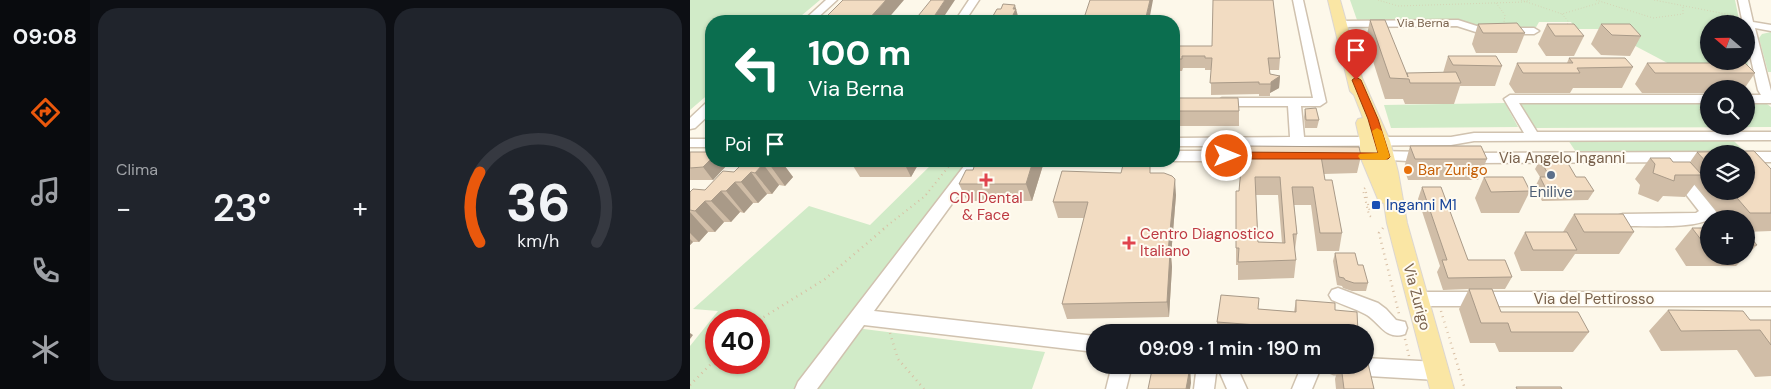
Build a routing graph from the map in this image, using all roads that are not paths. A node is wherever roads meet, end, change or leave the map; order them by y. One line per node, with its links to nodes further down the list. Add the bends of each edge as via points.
1 (832, 0): 6 (street)
2 (974, 0): 7 (street)
3 (1298, 0): 19 (street, via 1320,102)
4 (1334, 0): 9 (main road)
5 (1742, 0): 8 (street)
6 (815, 15)
7 (964, 15)
8 (1743, 15)
9 (1340, 24): 12 (street, Via Berna, via 1458,23 1482,31); 30 (main road)
10 (1755, 24): 11 (street)
11 (1771, 28)
12 (1534, 31)
13 (1755, 48): 14 (street)
14 (1765, 73): 17 (street, via 1764,90)
15 (1700, 99): 23 (street, Via Angelo Inganni, via 1510,99)
16 (1755, 99): 17 (street)
17 (1770, 99)
18 (1222, 102): 19 (street)
19 (1294, 102): 31 (street)
20 (705, 111): 21 (street)
21 (690, 125)
22 (1764, 136): 24 (street, Via Angelo Inganni); 29 (street, Via Angelo Inganni)
23 (1533, 137): 24 (street, Via Angelo Inganni); 25 (street, Via Angelo Inganni, via 1474,137); 38 (street, via 1553,148 1554,153)
24 (1565, 137): 40 (street, via 1559,142 1559,148)
25 (1451, 141): 30 (street, Via Angelo Inganni); 38 (street, Via Angelo Inganni, via 1458,158)
26 (690, 143): 27 (street)
27 (705, 143)
28 (1180, 143): 31 (street)
29 (1771, 149)
30 (1372, 150): 31 (street); 34 (street); 45 (main road, Via Zurigo, via 1389,172 1395,218)
31 (1291, 152): 32 (street); 33 (street)
32 (1180, 156)
33 (1315, 156)
34 (1440, 157)
35 (1700, 157): 39 (street, Via Angelo Inganni)
36 (1755, 157): 37 (street)
37 (1771, 157)
38 (1549, 158): 40 (street, Via Angelo Inganni)
39 (1664, 158): 40 (street, Via Angelo Inganni); 42 (street, via 1709,213 1698,219)
40 (1577, 159)
41 (972, 167): 46 (street)
42 (1623, 220)
43 (1338, 295): 47 (street, via 1379,313 1393,328)
44 (1771, 299): 45 (street, Via del Pettirosso)
45 (1428, 302): 54 (main road, Via Zurigo)
46 (860, 317): 48 (street); 55 (street)
47 (1400, 325)
48 (1086, 343)
49 (1374, 370): 54 (street)
50 (1120, 374): 56 (street)
51 (1206, 374): 57 (street)
52 (1230, 374): 58 (street)
53 (1308, 374): 59 (street)
54 (1430, 376)
55 (805, 389)
56 (1116, 389)
57 (1204, 389)
58 (1237, 389)
59 (1302, 389)

